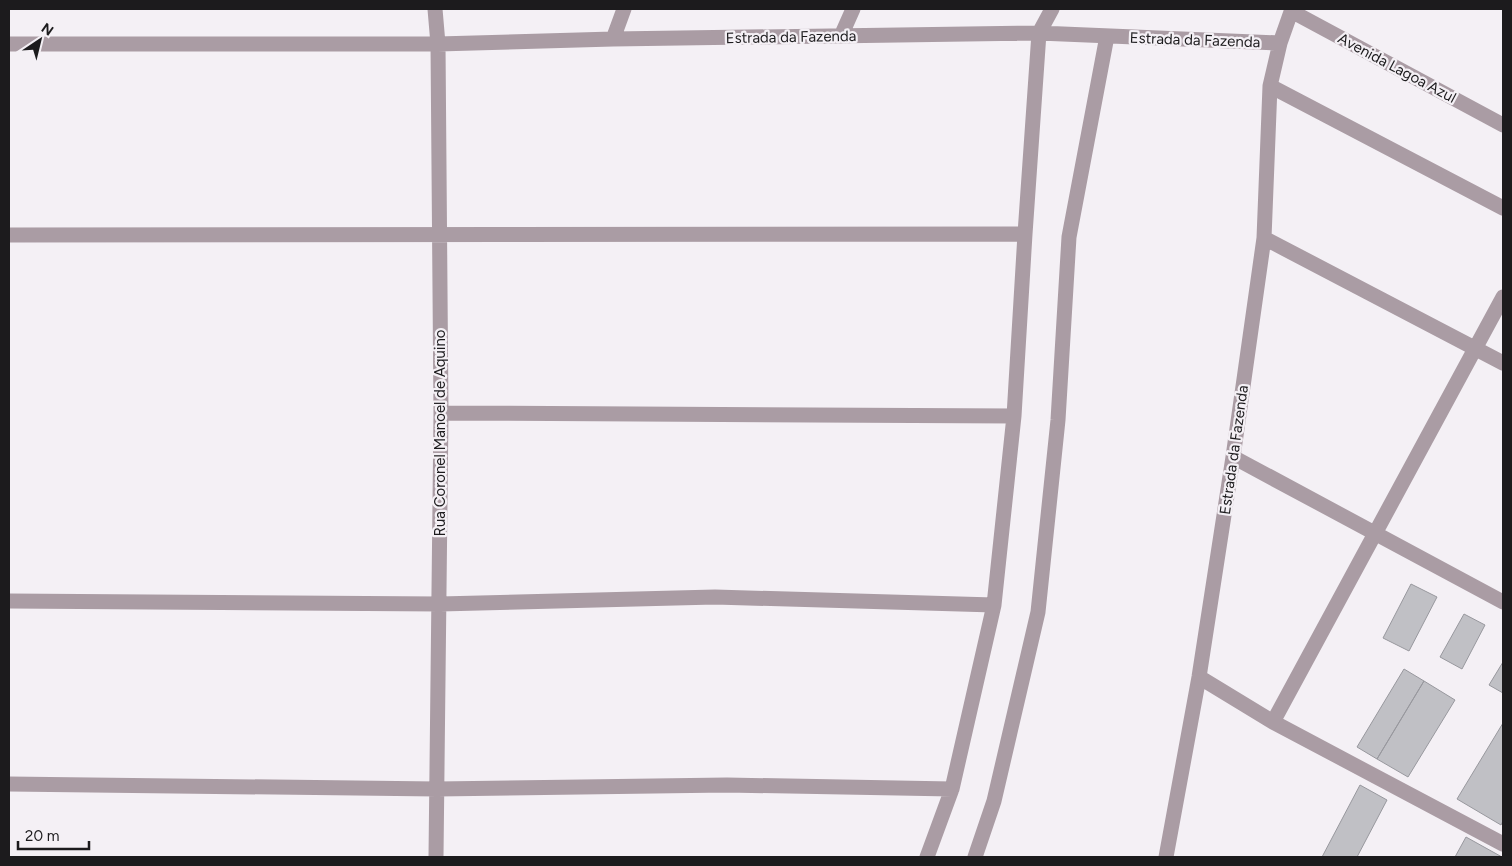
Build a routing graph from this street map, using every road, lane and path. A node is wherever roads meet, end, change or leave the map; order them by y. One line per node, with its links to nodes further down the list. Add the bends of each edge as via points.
1 (436, 9): 12 (street, Rua Coronel Manoel de Aquino)
2 (624, 9): 9 (street)
3 (853, 9): 7 (street)
4 (1052, 9): 6 (street)
5 (1291, 10): 10 (street); 14 (street, Avenida Lagoa Azul)
6 (1039, 33): 7 (street, Estrada da Fazenda); 8 (street, Estrada da Fazenda); 16 (street)
7 (841, 36): 9 (street, Estrada da Fazenda)
8 (1107, 36): 10 (street, Estrada da Fazenda); 39 (street, via 1069,237 1058,420 1038,612 994,801)
9 (613, 39): 12 (street, Estrada da Fazenda)
10 (1280, 43): 13 (street, Estrada da Fazenda)
11 (9, 44): 12 (street, Estrada da Fazenda)
12 (438, 44): 18 (street, Rua Coronel Manoel de Aquino)
13 (1270, 86): 15 (street); 19 (street, Estrada da Fazenda)
14 (1503, 125)
15 (1503, 208)
16 (1025, 234): 18 (street); 24 (street)
17 (9, 235): 18 (street)
18 (439, 235): 23 (street, Rua Coronel Manoel de Aquino)
19 (1264, 238): 21 (street); 25 (street, Estrada da Fazenda)
20 (1503, 297): 21 (street)
21 (1477, 349): 22 (street); 26 (street)
22 (1503, 363)
23 (441, 414): 24 (street); 29 (street, Rua Coronel Manoel de Aquino)
24 (1014, 416): 30 (street)
25 (1233, 457): 26 (street); 31 (street, Estrada da Fazenda)
26 (1374, 534): 28 (street); 32 (street)
27 (9, 601): 29 (street)
28 (1503, 602)
29 (440, 604): 30 (street, via 715,597); 34 (street, Rua Coronel Manoel de Aquino)
30 (994, 604): 35 (street)
31 (1199, 677): 32 (street); 40 (street, Estrada da Fazenda)
32 (1273, 722): 36 (street)
33 (9, 784): 34 (street)
34 (437, 789): 35 (street, via 727,785); 37 (street, Rua Coronel Manoel de Aquino)
35 (952, 789): 38 (street)
36 (1503, 844)
37 (436, 857)
38 (927, 857)
39 (975, 857)
40 (1166, 857)

